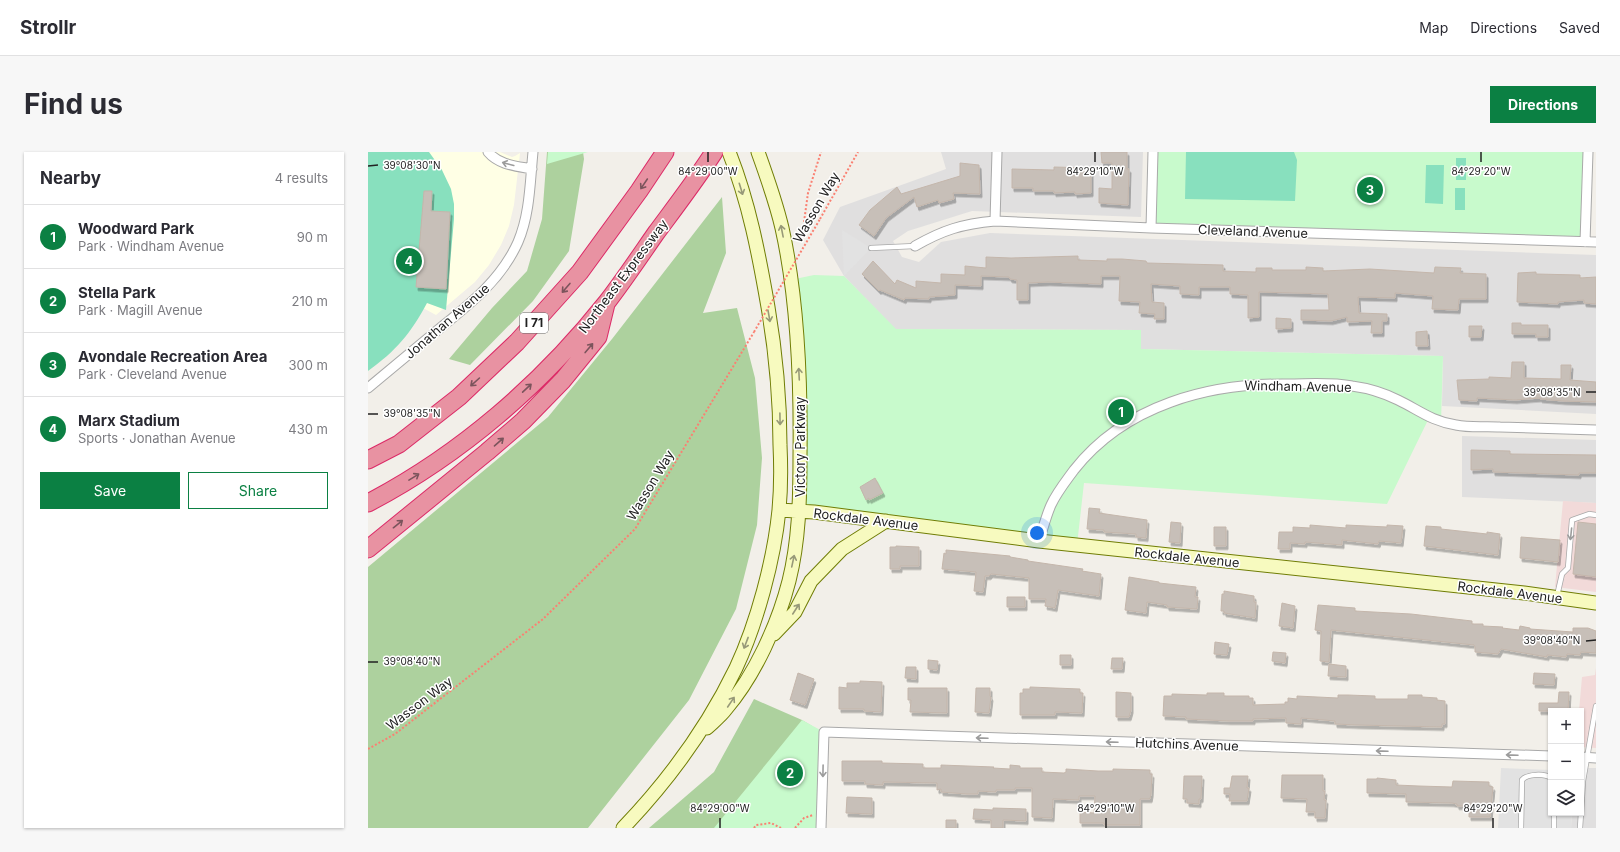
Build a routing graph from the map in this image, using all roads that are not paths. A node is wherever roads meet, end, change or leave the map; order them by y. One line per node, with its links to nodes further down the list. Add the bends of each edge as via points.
1 (488, 152): 10 (street, one-way to 1, via 507,164)
2 (533, 152): 10 (street, Jonathan Avenue)
3 (666, 152): 20 (highway, I 71, one-way to 20, via 580,272 517,342 453,401 399,444)
4 (714, 152): 17 (highway, Northeast Expressway)
5 (729, 152): 22 (street, Victory Parkway, one-way to 22, via 749,214 776,352 780,410)
6 (758, 152): 23 (street, Victory Parkway, one-way to 6, via 800,393 790,280 782,228)
7 (997, 152): 11 (street)
8 (1153, 152): 12 (street)
9 (1588, 152): 13 (street)
10 (532, 169): 18 (street, Jonathan Avenue, via 525,223 510,259 478,297)
11 (995, 221): 12 (street, Cleveland Avenue); 15 (street, Cleveland Avenue, via 955,227)
12 (1152, 228): 13 (street, Cleveland Avenue)
13 (1585, 242): 14 (street, Cleveland Avenue)
14 (1596, 242)
15 (915, 246): 16 (lane)
16 (871, 248)
17 (607, 302): 21 (highway, Northeast Expressway, one-way to 17, via 417,475 482,428 544,372); 27 (highway, one-way to 17, via 523,421 563,380 598,337)
18 (368, 388)
19 (1596, 430): 26 (street, Windham Avenue, via 1457,426 1429,418 1416,409 1372,390 1344,385 1233,386 1175,400 1152,409 1094,448 1061,488 1051,505)
20 (368, 460)
21 (368, 504)
22 (779, 510): 23 (street, Rockdale Avenue); 32 (street, Victory Parkway, one-way to 32, via 770,560 748,639 732,674)
23 (800, 511): 25 (street, Rockdale Avenue); 30 (street, Victory Parkway, one-way to 23, via 789,582)
24 (1596, 515): 28 (lane, one-way to 28, via 1589,514 1572,520 1568,568 1562,574)
25 (886, 521): 26 (street, Rockdale Avenue); 30 (street, one-way to 25, via 795,612 811,581 842,549)
26 (1039, 541): 28 (street, Rockdale Avenue)
27 (368, 549)
28 (1557, 597): 29 (street, Rockdale Avenue)
29 (1596, 602)
30 (770, 638): 32 (street, Victory Parkway, one-way to 30, via 726,709 749,676)
31 (1596, 706): 34 (lane)
32 (694, 740): 39 (street, Victory Parkway)
33 (1548, 756): 40 (street, Hutchins Avenue, one-way to 40, via 824,732)
34 (1588, 758): 36 (lane)
35 (1548, 776): 41 (lane, via 1529,776 1522,780)
36 (1583, 780)
37 (1554, 816): 42 (lane)
38 (1581, 816): 43 (lane)
39 (623, 828)
40 (821, 828)
41 (1521, 828)
42 (1554, 828)
43 (1580, 828)

